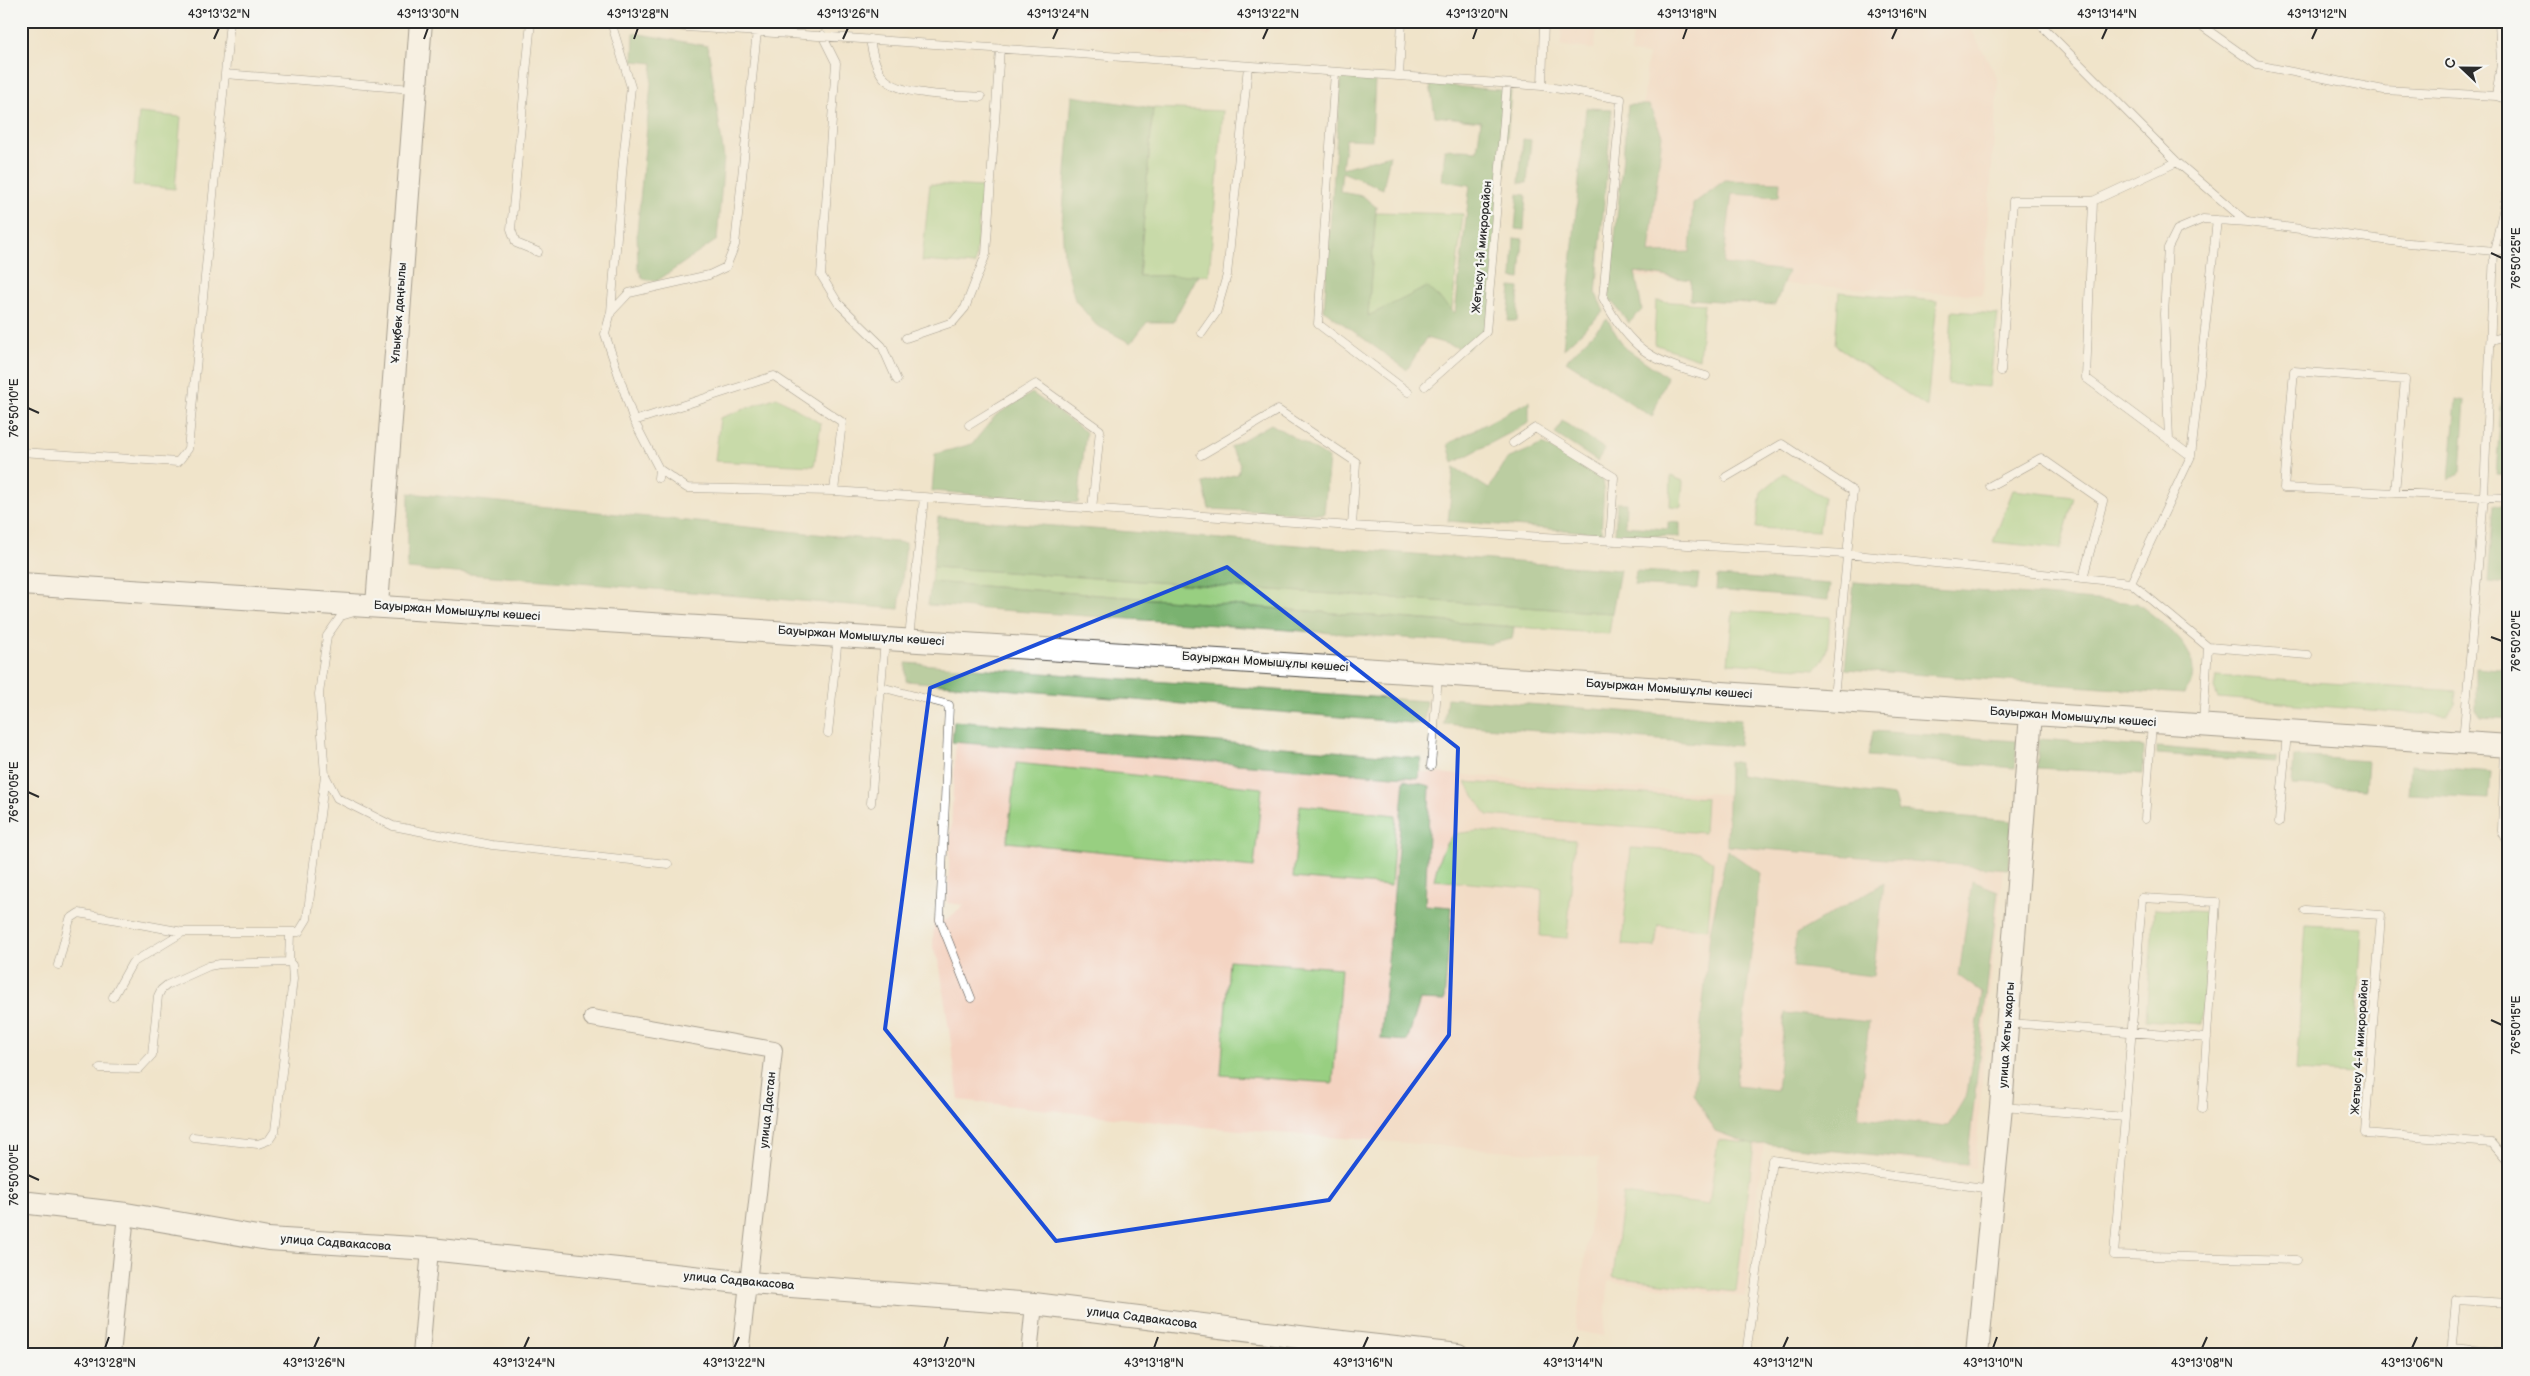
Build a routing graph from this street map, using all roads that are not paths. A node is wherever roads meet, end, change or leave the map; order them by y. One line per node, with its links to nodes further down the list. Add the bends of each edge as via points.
1 (23, 21): 16 (lane)
2 (230, 21): 20 (lane)
3 (421, 21): 24 (street, Ұлықбек даңғылы)
4 (531, 21): 35 (lane, via 511,229 516,243)
5 (599, 21): 12 (lane)
6 (758, 21): 13 (lane)
7 (1402, 21): 21 (lane)
8 (1544, 21): 23 (lane)
9 (2037, 21): 28 (lane)
10 (2194, 21): 25 (lane, via 2257,65 2384,90)
11 (2499, 21): 25 (lane, via 2500,64)
12 (612, 22): 13 (lane); 36 (lane, via 632,87)
13 (758, 31): 14 (lane); 36 (lane, via 735,245 726,267 709,275 629,293)
14 (822, 36): 15 (lane); 43 (lane, via 836,63 821,275 838,303 882,346)
15 (870, 39): 17 (lane); 26 (lane, via 872,55 884,78 903,90)
16 (21, 43)
17 (1000, 48): 18 (lane); 39 (lane, via 986,254 965,308 953,322)
18 (1248, 66): 19 (lane); 37 (lane, via 1227,275 1216,313)
19 (1335, 72): 21 (lane); 45 (lane, via 1318,324)
20 (225, 74): 24 (lane); 50 (lane, via 188,449 178,462)
21 (1399, 76): 22 (lane)
22 (1507, 84): 23 (lane); 44 (lane, Жетысу 1-й микрорайон, via 1486,332)
23 (1542, 86): 42 (lane, via 1622,99 1604,298 1615,320 1635,346 1662,362)
24 (415, 89): 69 (street, Ұлықбек даңғылы)
25 (2496, 96): 27 (lane)
26 (981, 97)
27 (2509, 100)
28 (2177, 162): 30 (lane); 32 (lane)
29 (2509, 185): 34 (lane)
30 (2093, 201): 41 (lane, via 2013,201); 48 (lane, via 2086,378)
31 (2216, 220): 32 (lane); 48 (lane, via 2198,221 2177,230 2168,248 2164,314); 52 (lane)
32 (2247, 222): 34 (lane)
33 (2509, 249): 34 (lane)
34 (2494, 251): 40 (lane)
35 (538, 252)
36 (611, 312): 46 (lane, via 605,334)
37 (1202, 333)
38 (2509, 335): 40 (lane)
39 (906, 338)
40 (2492, 340): 59 (lane)
41 (2001, 371)
42 (1706, 376)
43 (897, 380)
44 (1425, 386)
45 (1408, 392)
46 (634, 421): 53 (lane); 57 (lane, via 774,376 842,422)
47 (969, 425): 62 (lane, via 1036,384 1100,430)
48 (2169, 440): 52 (lane)
49 (1512, 443): 64 (lane, via 1534,428 1614,477)
50 (21, 452)
51 (1201, 455): 63 (lane, via 1278,410 1356,462)
52 (2191, 456): 67 (lane)
53 (659, 469): 55 (lane); 57 (lane, via 686,488)
54 (1726, 477): 65 (lane, via 1782,444 1853,491)
55 (658, 478)
56 (1990, 486): 66 (lane, via 2041,458 2103,501)
57 (834, 491): 60 (lane)
58 (2396, 492): 58 (lane, via 2405,380 2294,371 2284,488); 59 (lane)
59 (2484, 496): 61 (lane); 83 (lane)
60 (924, 498): 62 (lane); 72 (lane)
61 (2509, 498)
62 (1092, 509): 63 (lane)
63 (1352, 526): 64 (lane)
64 (1610, 542): 65 (lane)
65 (1846, 554): 66 (lane); 77 (lane)
66 (2084, 578): 67 (lane)
67 (2131, 583): 73 (lane)
68 (21, 584): 69 (street, Бауыржан Момышұлы көшесі)
69 (377, 605): 70 (street, Бауыржан Момышұлы көшесі); 86 (lane, via 340,616 327,636 319,694)
70 (839, 635): 71 (street, Бауыржан Момышұлы көшесі); 82 (lane)
71 (885, 638): 72 (street, Бауыржан Момышұлы көшесі); 76 (lane)
72 (908, 640): 75 (street, Бауыржан Момышұлы көшесі)
73 (2208, 647): 74 (lane); 80 (lane)
74 (2308, 655)
75 (1438, 674): 77 (street, Бауыржан Момышұлы көшесі); 85 (lane)
76 (881, 687): 87 (lane); 98 (lane, via 949,705 940,920)
77 (1834, 700): 78 (street, Бауыржан Момышұлы көшесі)
78 (2031, 714): 79 (street, Бауыржан Момышұлы көшесі); 100 (street, улица Жеты жаргы)
79 (2152, 723): 80 (street, Бауыржан Момышұлы көшесі); 88 (lane)
80 (2203, 726): 81 (street, Бауыржан Момышұлы көшесі)
81 (2287, 731): 83 (street, Бауыржан Момышұлы көшесі); 89 (lane)
82 (828, 733)
83 (2463, 743): 84 (street, Бауыржан Момышұлы көшесі)
84 (2507, 746): 90 (lane, via 2502,831)
85 (1431, 766)
86 (325, 776): 91 (lane, via 337,798 393,826 492,845); 94 (lane, via 307,919 299,932)
87 (871, 803)
88 (2145, 819)
89 (2279, 822)
90 (2509, 844)
91 (668, 864)
92 (2305, 910): 108 (lane, Жетысу 4-й микрорайон, via 2381,915 2365,1133 2492,1143)
93 (183, 932): 94 (lane); 96 (lane, via 79,913 70,920); 97 (lane, via 132,963)
94 (290, 933): 95 (lane)
95 (289, 962): 103 (lane, via 220,964 167,985 158,996 152,1055 139,1068); 107 (lane, via 293,980 275,1131 269,1140 258,1144)
96 (58, 965)
97 (113, 997)
98 (971, 998)
99 (592, 1018): 114 (street, улица Дастан, via 774,1050)
100 (2008, 1023): 101 (lane); 104 (street, улица Жеты жаргы)
101 (2133, 1032): 102 (lane); 102 (lane, via 2142,898 2216,902); 106 (lane)
102 (2207, 1038): 105 (lane)
103 (100, 1068)
104 (2001, 1107): 106 (lane); 109 (street, улица Жеты жаргы)
105 (2202, 1109)
106 (2125, 1117): 113 (lane, via 2114,1256)
107 (193, 1138)
108 (2509, 1163)
109 (1992, 1189): 125 (lane, via 1772,1160); 126 (street, улица Жеты жаргы)
110 (21, 1202): 111 (street, улица Садвакасова)
111 (126, 1214): 112 (street, улица Садвакасова, via 268,1238); 120 (street)
112 (430, 1249): 114 (street, улица Садвакасова); 121 (street)
113 (2297, 1260)
114 (749, 1282): 116 (street, улица Садвакасова); 122 (street, улица Дастан)
115 (2509, 1303): 118 (lane, via 2456,1300)
116 (1034, 1304): 117 (street, улица Садвакасова); 123 (street)
117 (1323, 1348): 124 (street, улица Садвакасова)
118 (2451, 1352): 119 (lane)
119 (2509, 1352)
120 (112, 1355)
121 (421, 1355)
122 (740, 1355)
123 (1028, 1355)
124 (1458, 1355)
125 (1746, 1355)
126 (1978, 1355)

